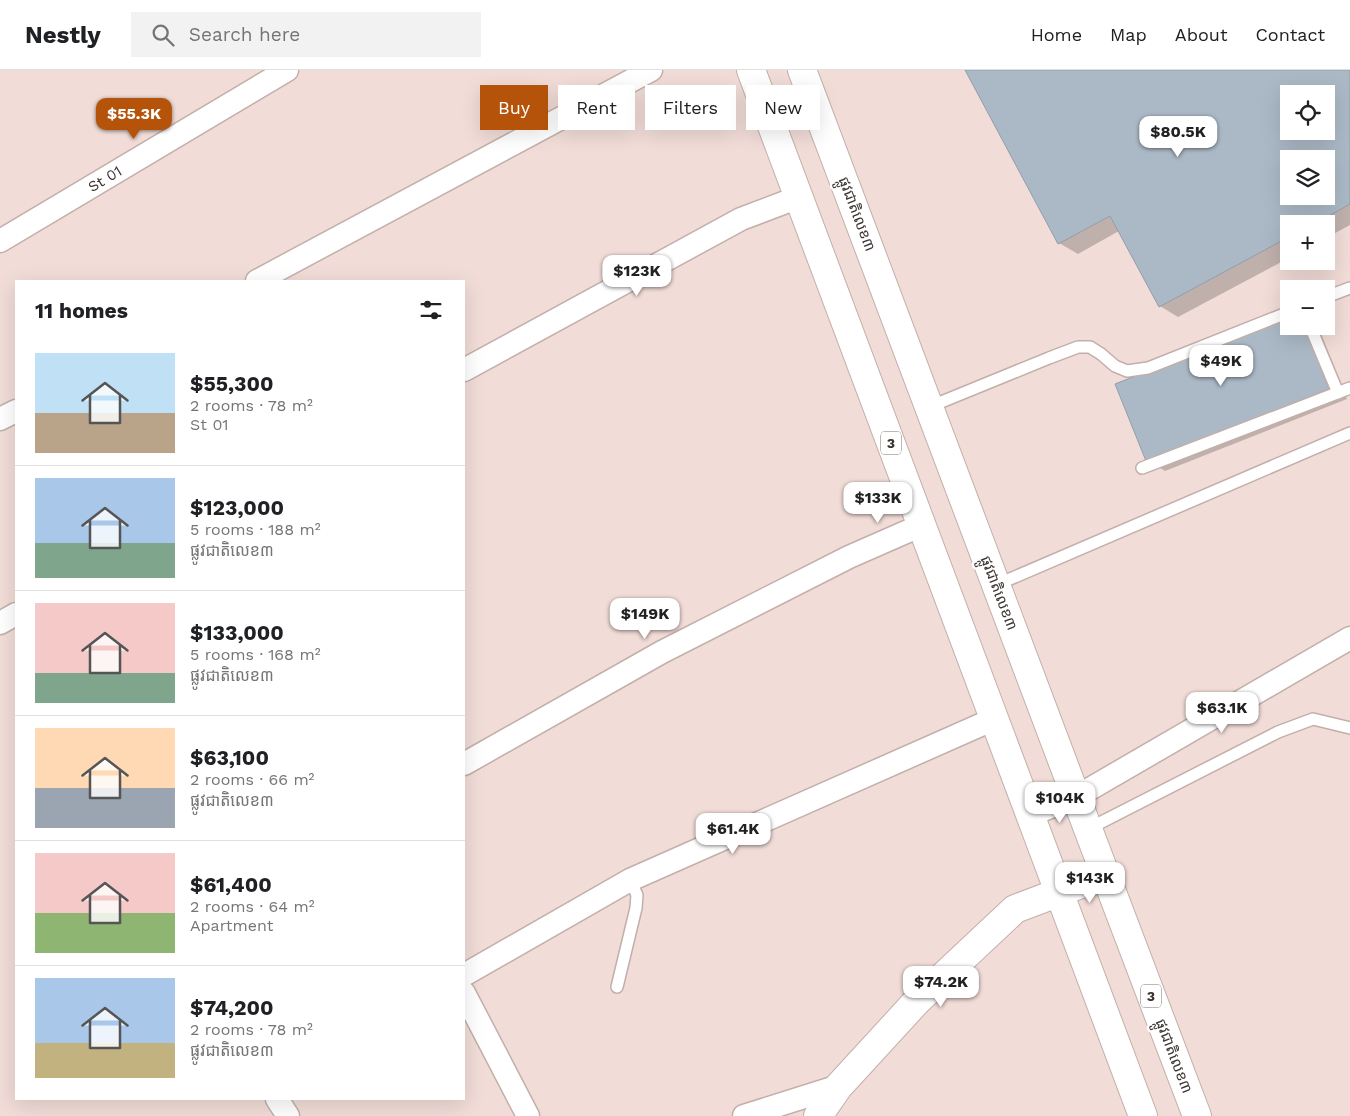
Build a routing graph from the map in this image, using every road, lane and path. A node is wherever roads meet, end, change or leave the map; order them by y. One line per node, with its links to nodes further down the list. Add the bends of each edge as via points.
1 (287, 70): 6 (street, St 01)
2 (651, 70): 7 (street)
3 (751, 70): 5 (main road, 3)
4 (802, 70): 15 (main road, ផ្លូវជាតិលេខ៣ / 3)
5 (799, 197): 12 (street, via 741,219); 20 (main road, 3)
6 (0, 241)
7 (259, 280)
8 (1350, 288): 9 (lane)
9 (1335, 294)
10 (1280, 316): 15 (lane, via 1148,368 1127,371 1090,348 1078,347)
11 (1314, 335): 14 (lane)
12 (465, 369)
13 (1350, 388): 14 (lane)
14 (1338, 393): 19 (lane)
15 (929, 407): 21 (main road, ផ្លូវជាតិលេខ៣ / 3)
16 (15, 412): 17 (street)
17 (0, 419)
18 (1350, 433): 21 (lane)
19 (1142, 468)
20 (922, 525): 25 (main road, 3); 27 (street, via 662,652)
21 (996, 586): 28 (main road, ផ្លូវជាតិលេខ៣ / 3)
22 (15, 615): 23 (street)
23 (0, 623)
24 (1350, 638): 28 (street)
25 (994, 719): 29 (main road, 3); 32 (street)
26 (1350, 728): 30 (lane, via 1313,719 1278,732)
27 (465, 763)
28 (1076, 797): 29 (street); 30 (main road, ផ្លូវជាតិលេខ៣ / 3)
29 (1030, 815): 33 (main road, 3)
30 (1088, 829): 31 (main road, ផ្លូវជាតិលេខ៣ / 3)
31 (1105, 876): 33 (main road); 44 (main road, ផ្លូវជាតិលេខ៣ / 3)
32 (630, 880): 34 (street); 35 (lane, via 637,895 636,908)
33 (1060, 893): 37 (main road, via 1015,909 917,1002); 43 (main road, 3)
34 (465, 974)
35 (616, 987)
36 (465, 995): 40 (street)
37 (839, 1086): 41 (street); 42 (main road)
38 (278, 1100): 39 (street)
39 (288, 1116)
40 (528, 1116)
41 (744, 1116)
42 (818, 1116)
43 (1143, 1116)
44 (1197, 1116)

